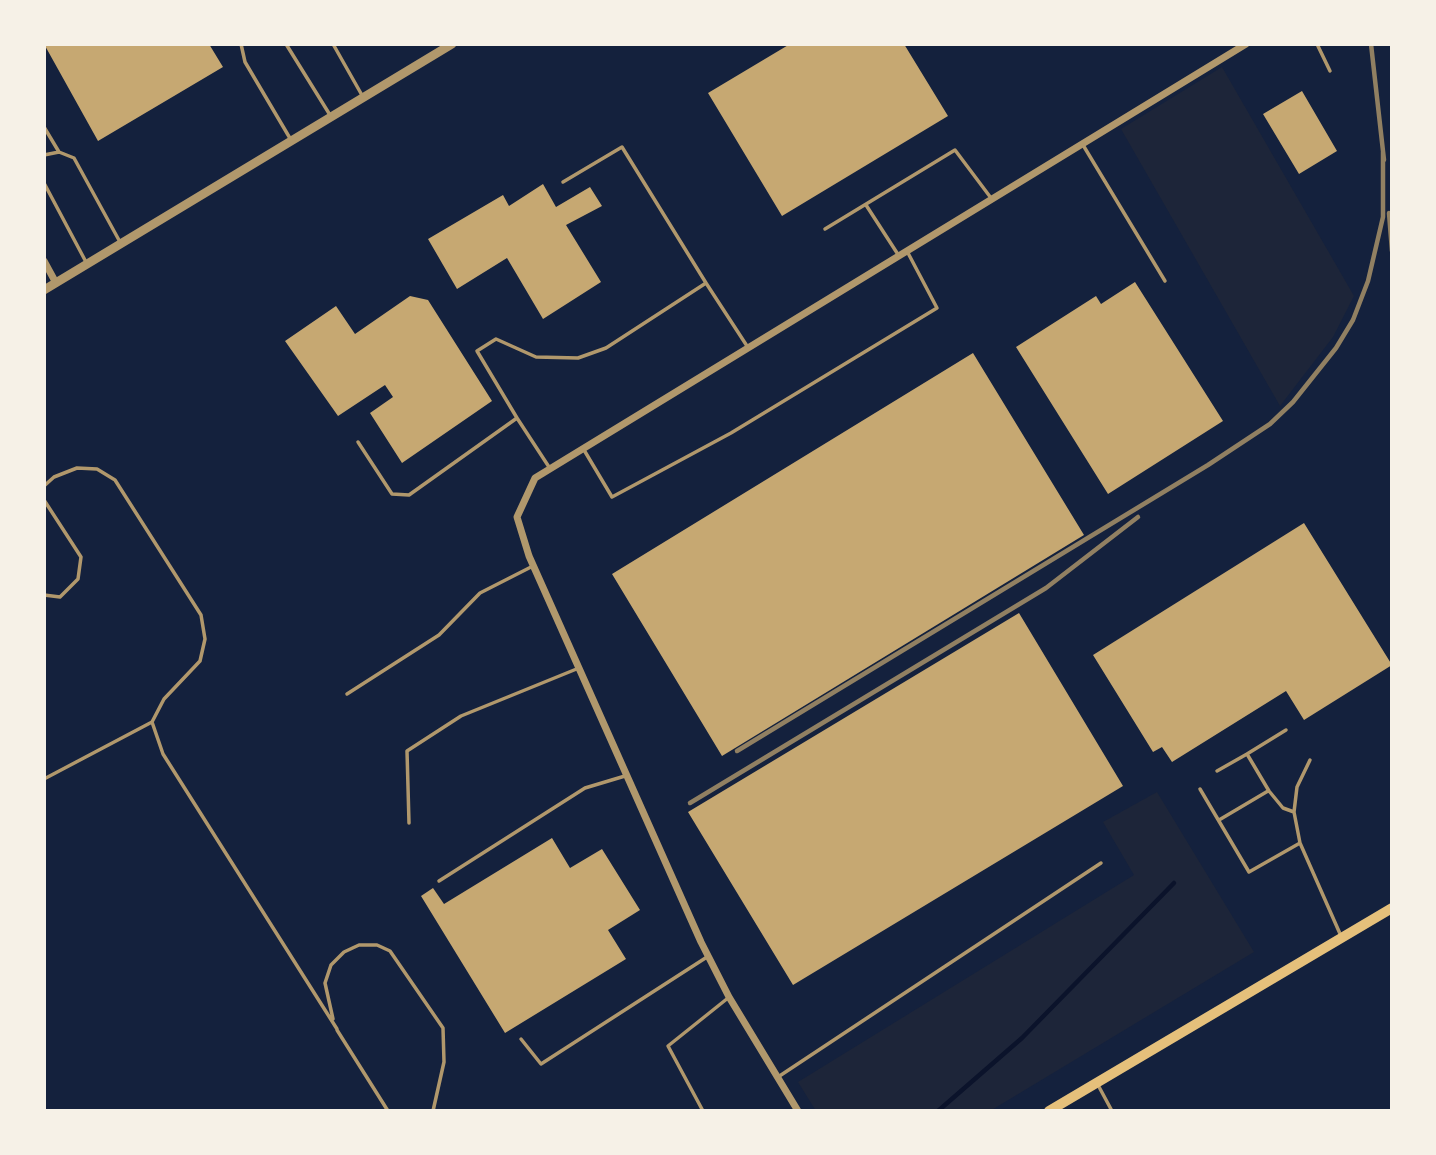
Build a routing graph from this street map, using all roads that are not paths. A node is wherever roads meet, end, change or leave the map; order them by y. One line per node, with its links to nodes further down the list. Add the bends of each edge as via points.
1 (241, 44): 13 (lane, via 245,62)
2 (286, 44): 10 (lane)
3 (332, 44): 8 (lane)
4 (452, 44): 8 (street)
5 (1246, 44): 14 (street)
6 (1317, 44): 7 (lane)
7 (1330, 71)
8 (363, 97): 10 (street)
9 (44, 106): 11 (lane)
10 (331, 117): 13 (street)
11 (44, 121)
12 (44, 127): 15 (lane)
13 (291, 141): 22 (street)
14 (1083, 144): 19 (street); 27 (lane)
15 (59, 152): 16 (lane); 22 (lane, via 74,158)
16 (44, 155)
17 (563, 182): 29 (lane, via 622,147)
18 (44, 183): 26 (lane)
19 (992, 199): 20 (lane, via 955,150); 23 (street)
20 (866, 205): 21 (lane); 24 (lane)
21 (825, 229)
22 (121, 243): 26 (street)
23 (907, 251): 24 (street); 34 (lane, via 937,308 731,433 612,497)
24 (899, 256): 31 (street)
25 (44, 261): 28 (street)
26 (87, 264): 28 (street)
27 (1165, 281)
28 (56, 283): 30 (street)
29 (706, 283): 31 (lane); 32 (lane, via 606,348 578,358 537,357 496,339 477,351)
30 (44, 290)
31 (748, 348): 34 (street)
32 (517, 418): 33 (lane, via 409,495 392,494); 35 (lane)
33 (358, 442)
34 (583, 449): 35 (street)
35 (551, 469): 38 (street, via 535,478 517,517)
36 (44, 486): 42 (lane, via 77,468 97,469 115,480 201,615 205,639 200,661 164,699)
37 (44, 500): 39 (lane, via 81,557 78,579 60,597)
38 (533, 566): 40 (street); 41 (lane, via 480,593 439,635)
39 (44, 596)
40 (579, 668): 47 (street); 53 (lane, via 461,716 407,751)
41 (347, 694)
42 (152, 722): 48 (lane); 61 (lane, via 163,754)
43 (1286, 730): 44 (lane)
44 (1247, 754): 46 (lane); 50 (lane)
45 (1310, 760): 51 (lane, via 1297,788)
46 (1217, 771)
47 (627, 775): 56 (lane, via 585,788); 59 (street)
48 (44, 779)
49 (1200, 789): 52 (lane)
50 (1269, 791): 51 (lane, via 1283,808); 52 (lane)
51 (1294, 812): 54 (lane)
52 (1219, 820): 54 (lane, via 1249,872)
53 (409, 823)
54 (1300, 843): 58 (lane)
55 (1101, 863): 63 (lane)
56 (439, 881)
57 (1392, 908): 58 (main road)
58 (1342, 937): 64 (main road)
59 (709, 956): 60 (street); 62 (lane, via 541,1064)
60 (729, 997): 63 (street); 67 (lane, via 667,1046)
61 (337, 1029): 65 (lane); 66 (lane, via 325,983 331,965 359,944 390,951 443,1028 444,1062)
62 (521, 1039)
63 (778, 1077): 68 (street)
64 (1097, 1083): 69 (main road); 70 (lane)
65 (387, 1111)
66 (433, 1111)
67 (703, 1111)
68 (798, 1111)
69 (1049, 1111)
70 (1112, 1111)

